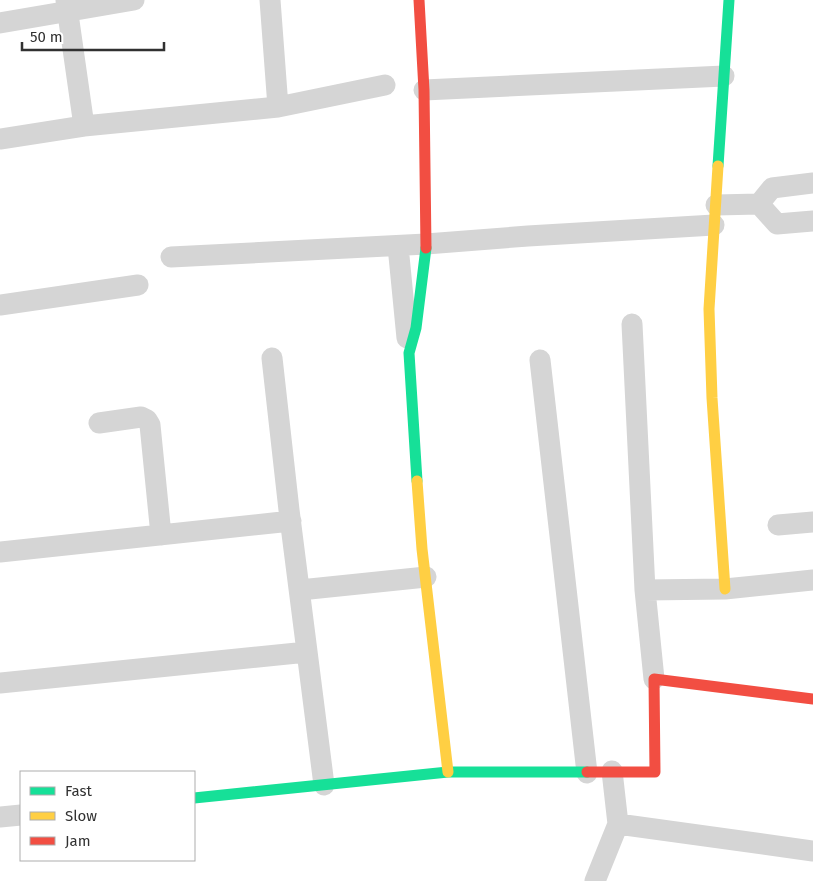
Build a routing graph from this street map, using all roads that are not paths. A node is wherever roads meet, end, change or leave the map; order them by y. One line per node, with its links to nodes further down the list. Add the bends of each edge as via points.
1 (134, 0): 5 (street)
2 (270, 0): 10 (street)
3 (419, 0): 9 (street)
4 (728, 0): 7 (street)
5 (67, 6): 6 (street); 11 (street)
6 (0, 23)
7 (724, 76): 9 (street); 15 (street)
8 (385, 85): 10 (street)
9 (424, 90): 17 (street)
10 (278, 108): 11 (street)
11 (84, 126): 12 (street)
12 (0, 139)
13 (813, 183): 14 (street, via 772,188)
14 (759, 204): 15 (street); 16 (street, via 777,224)
15 (715, 215): 17 (street, via 537,236); 34 (street, via 709,309)
16 (813, 221)
17 (426, 244): 18 (street); 23 (street, via 416,328)
18 (398, 246): 19 (street); 23 (street)
19 (171, 256)
20 (138, 286): 21 (street)
21 (0, 305)
22 (632, 324): 36 (street)
23 (409, 353): 32 (street)
24 (272, 358): 27 (street)
25 (540, 360): 43 (street)
26 (99, 423): 30 (street, via 141,417 148,420)
27 (290, 521): 30 (street); 35 (street)
28 (813, 522): 29 (street)
29 (778, 525)
30 (161, 535): 31 (street)
31 (0, 552)
32 (426, 577): 35 (street); 42 (street)
33 (813, 580): 34 (street)
34 (725, 589): 36 (street)
35 (300, 590): 37 (street)
36 (645, 590): 38 (street)
37 (307, 652): 39 (street); 44 (street)
38 (654, 679): 40 (street); 41 (street, via 655,772)
39 (0, 683)
40 (813, 699)
41 (612, 771): 43 (street); 48 (street)
42 (448, 772): 43 (street); 44 (street)
43 (587, 773)
44 (324, 785): 45 (street)
45 (195, 798)
46 (20, 815): 47 (street)
47 (0, 817)
48 (618, 824): 49 (street); 50 (street)
49 (813, 851)
50 (595, 881)

